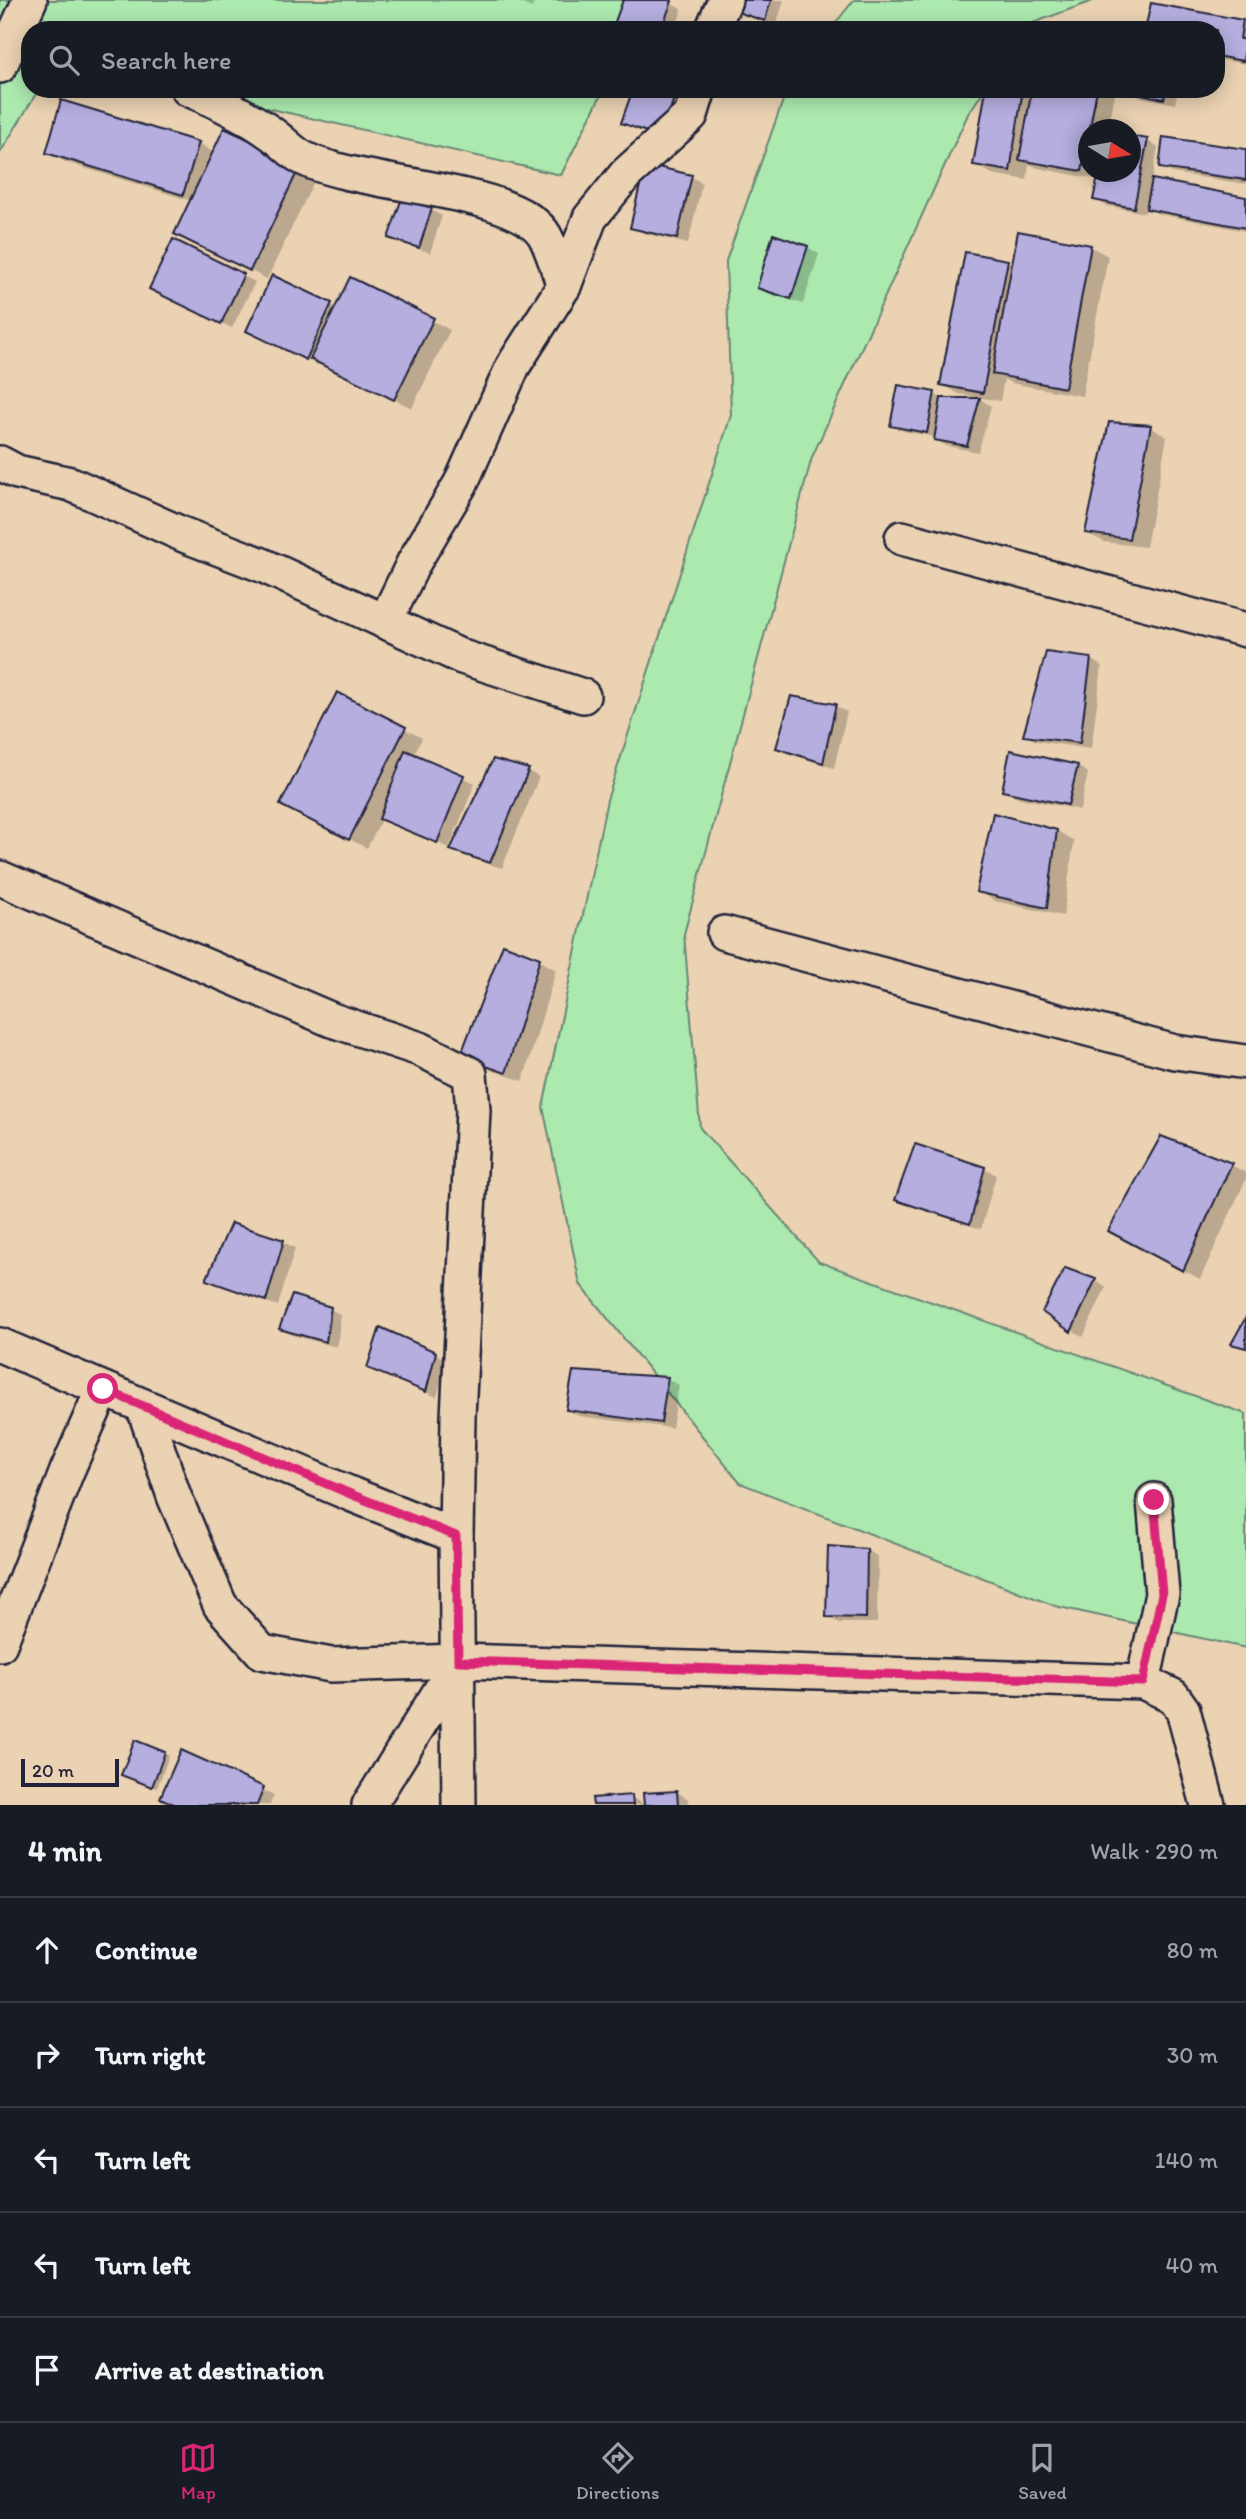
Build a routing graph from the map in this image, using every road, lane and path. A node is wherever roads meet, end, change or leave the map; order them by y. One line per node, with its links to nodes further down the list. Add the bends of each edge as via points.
1 (30, 0): 3 (street)
2 (726, 0): 4 (street)
3 (23, 21)
4 (716, 21)
5 (21, 28): 6 (street)
6 (12, 55)
7 (210, 98): 9 (street, via 271,133 301,157 334,170 519,212 544,234)
8 (696, 98): 9 (street, via 691,115 626,174 590,218)
9 (564, 286): 12 (street, via 513,366 461,483)
10 (0, 463): 12 (street, via 17,472 71,484)
11 (902, 538): 13 (street)
12 (385, 622): 14 (street, via 462,657)
13 (1246, 630)
14 (583, 696)
15 (0, 878): 22 (street, via 332,1020 421,1049 470,1074 473,1110)
16 (724, 933): 17 (street, via 1175,1052)
17 (1246, 1062)
18 (0, 1345): 19 (street)
19 (103, 1389): 20 (street); 23 (street)
20 (143, 1406): 22 (street); 24 (street, via 174,1496 220,1605 262,1652 331,1665)
21 (1154, 1500): 25 (street, via 1162,1594)
22 (456, 1536): 24 (street)
23 (0, 1644)
24 (458, 1661): 25 (street); 26 (street); 27 (street)
25 (1143, 1682): 28 (street, via 1174,1696 1182,1710)
26 (369, 1805)
27 (459, 1805)
28 (1208, 1805)

